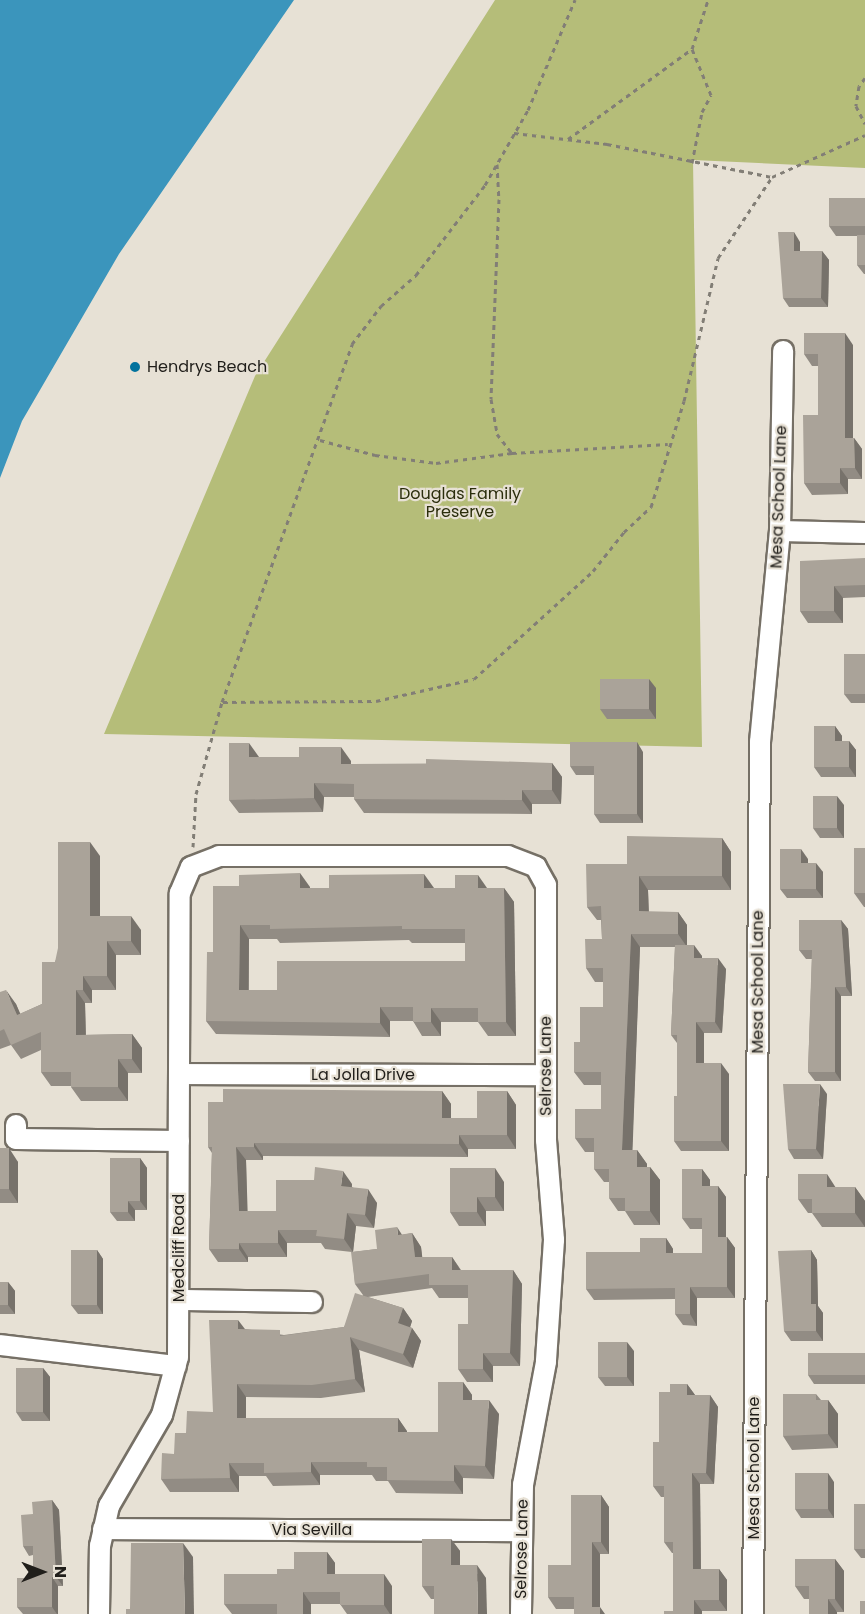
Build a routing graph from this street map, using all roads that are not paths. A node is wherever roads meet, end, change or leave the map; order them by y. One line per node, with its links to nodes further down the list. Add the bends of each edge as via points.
1 (783, 351): 2 (street, Mesa School Lane)
2 (780, 531): 3 (street); 17 (street, Mesa School Lane, via 760,742)
3 (865, 533)
4 (191, 867): 5 (street, Medcliff Road, via 180,893); 6 (street, Selrose Lane, via 219,856 508,856 528,861 542,875 547,894)
5 (179, 1074): 6 (street, La Jolla Drive); 8 (street, Medcliff Road)
6 (546, 1075): 14 (street, Selrose Lane, via 548,1197 554,1240 546,1362 523,1485)
7 (16, 1125): 8 (street, via 16,1139)
8 (179, 1141): 9 (street, Medcliff Road)
9 (179, 1300): 10 (street); 12 (street, Medcliff Road)
10 (312, 1302)
11 (0, 1345): 12 (street)
12 (176, 1366): 13 (street, Medcliff Road, via 162,1415 118,1485)
13 (103, 1529): 14 (street, Via Sevilla); 15 (street, Medcliff Road)
14 (522, 1531): 16 (street, Selrose Lane)
15 (99, 1614)
16 (521, 1614)
17 (753, 1614)

